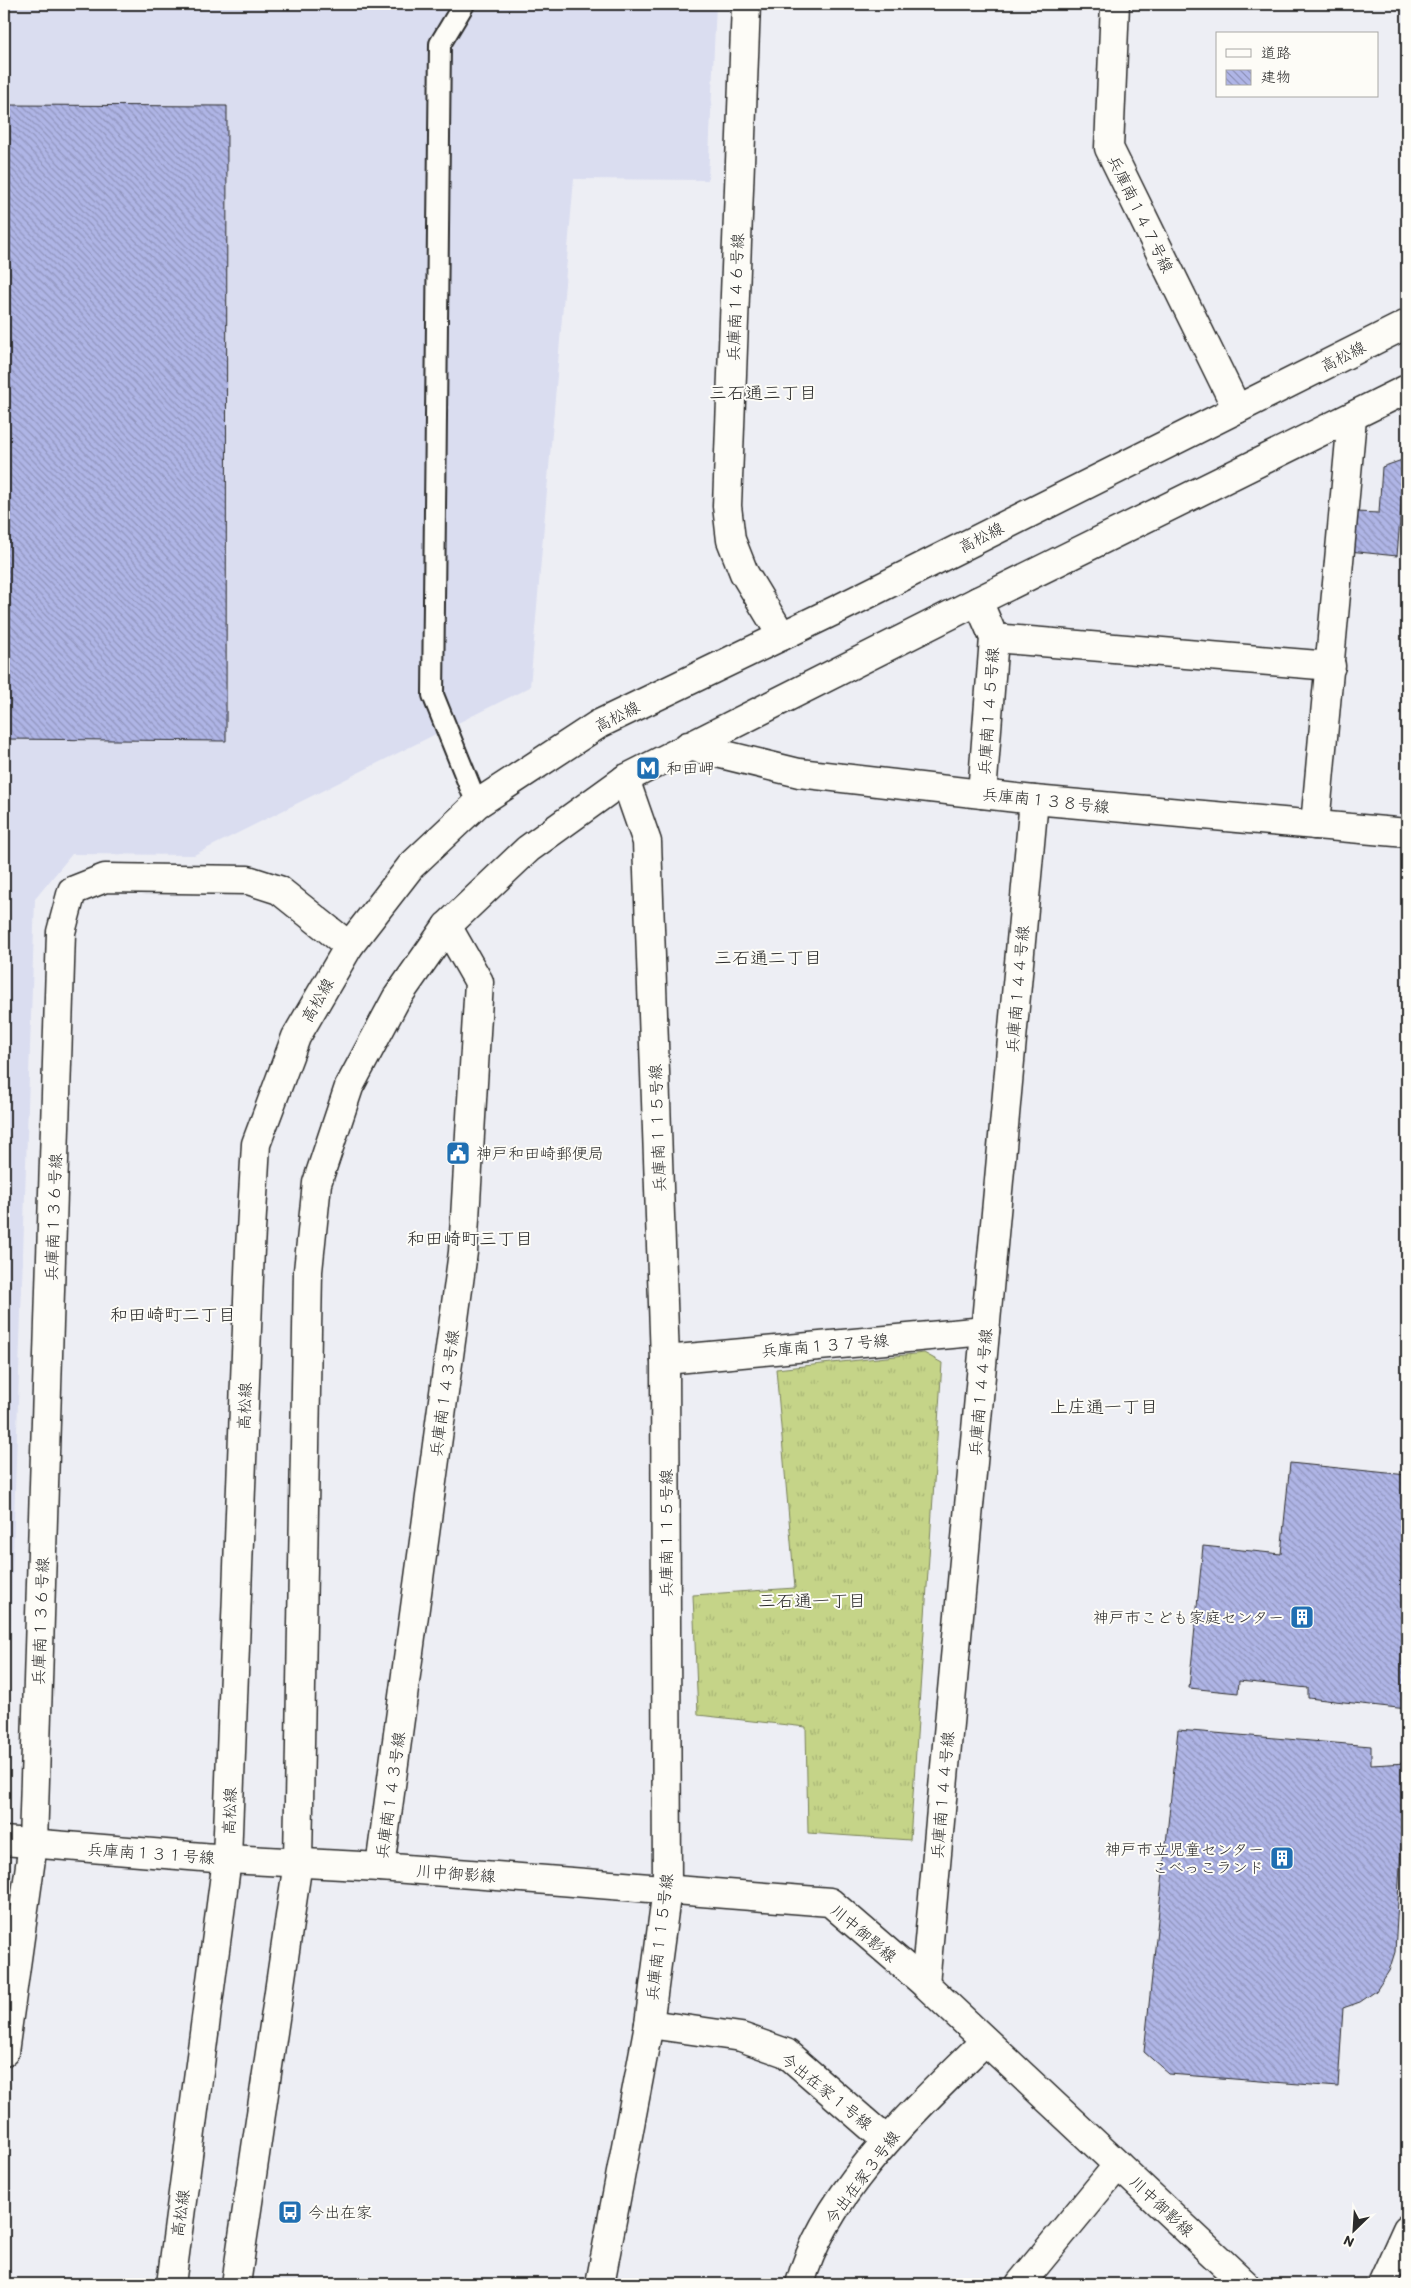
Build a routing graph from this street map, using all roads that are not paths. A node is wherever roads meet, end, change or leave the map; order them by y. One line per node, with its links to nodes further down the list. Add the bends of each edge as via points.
1 (464, 4): 16 (lane, via 440,44 433,695)
2 (746, 4): 9 (street, 兵庫南１４６号線, via 727,506 731,540 744,573)
3 (1115, 4): 6 (street, 兵庫南１４７号線, via 1108,148)
4 (1407, 324): 6 (street, 高松線)
5 (1407, 389): 7 (street)
6 (1238, 409): 9 (street, 高松線)
7 (1352, 418): 8 (street); 11 (street)
8 (978, 601): 10 (street, 兵庫南１４５号線); 12 (street)
9 (782, 636): 16 (street, 高松線, via 599,724)
10 (994, 638): 11 (street); 14 (street, 兵庫南１４５号線)
11 (1331, 666): 17 (street)
12 (688, 746): 13 (street); 14 (street, 兵庫南１３８号線, via 799,773)
13 (625, 779): 19 (street, via 528,849); 22 (street, 兵庫南１１５号線, via 647,842)
14 (982, 794): 15 (street, 兵庫南１３８号線)
15 (1034, 800): 17 (street, 兵庫南１３８号線); 21 (street, 兵庫南１４４号線)
16 (477, 804): 20 (street, 高松線, via 411,866)
17 (1315, 825): 18 (street, 兵庫南１３８号線)
18 (1407, 833)
19 (447, 926): 26 (street, via 396,999 349,1087 317,1183 308,1271); 27 (street, 兵庫南１４３号線, via 480,982 463,1252)
20 (349, 946): 24 (street, 兵庫南１３６号線, via 279,890 248,880 105,878 72,891 62,932); 25 (street, 高松線, via 296,1036 256,1144)
21 (985, 1331): 22 (street, 兵庫南１３７号線); 29 (street, 兵庫南１４４号線)
22 (665, 1360): 28 (street, 兵庫南１１５号線)
23 (4, 1841): 24 (street, 兵庫南１３１号線)
24 (33, 1844): 25 (street, 兵庫南１３１号線); 32 (street)
25 (227, 1859): 26 (street, 兵庫南１３１号線); 37 (street, 高松線)
26 (298, 1862): 27 (street, 川中御影線); 38 (street)
27 (380, 1867): 28 (street, 川中御影線)
28 (667, 1890): 29 (street, 川中御影線, via 830,1902); 30 (street, 兵庫南１１５号線)
29 (925, 1984): 31 (street, 川中御影線)
30 (649, 2024): 33 (street, 今出在家１号線, via 741,2037 786,2053); 39 (street, 兵庫南１１５号線)
31 (985, 2040): 33 (street, 今出在家３号線); 34 (street, 川中御影線)
32 (4, 2052)
33 (886, 2140): 40 (street, 今出在家３号線, via 826,2222)
34 (1118, 2165): 36 (street, 川中御影線); 41 (street)
35 (1407, 2229): 42 (street)
36 (1239, 2282)
37 (171, 2284)
38 (236, 2284)
39 (600, 2284)
40 (800, 2284)
41 (1020, 2284)
42 (1382, 2284)

